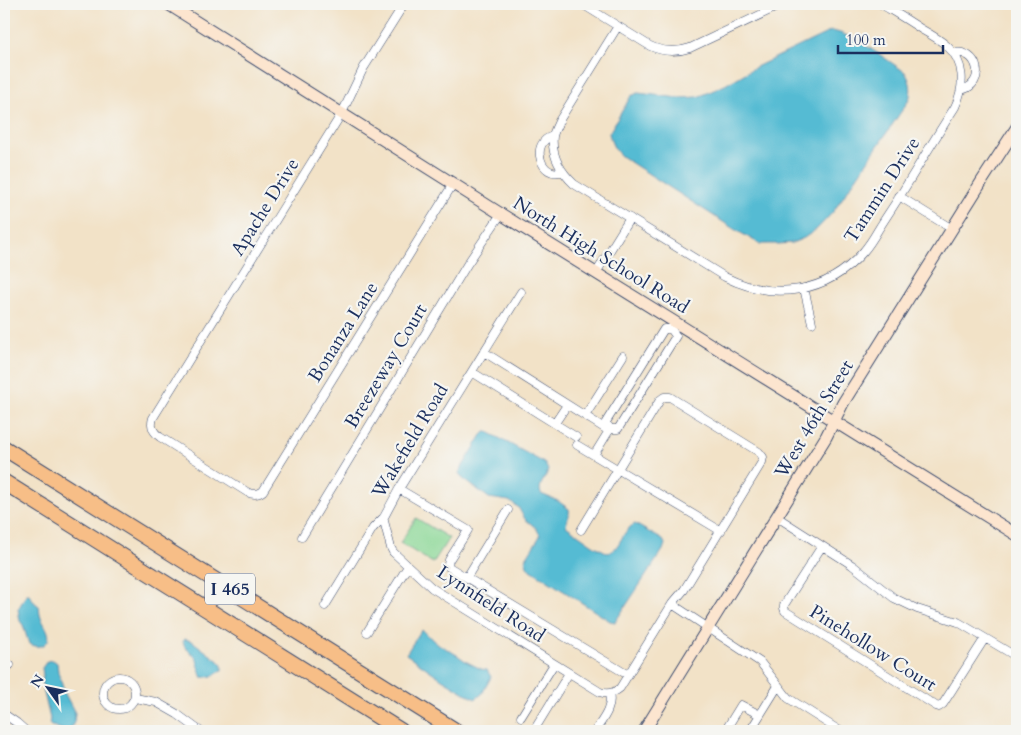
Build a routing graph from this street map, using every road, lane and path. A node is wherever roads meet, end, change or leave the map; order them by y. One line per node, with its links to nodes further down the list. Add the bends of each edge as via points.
1 (168, 4): 9 (street, North High School Road)
2 (404, 4): 9 (street, Apache Drive, via 364,69)
3 (582, 4): 6 (street)
4 (783, 4): 6 (street, via 681,51 655,48)
5 (881, 4): 7 (street, via 942,42)
6 (618, 26): 11 (street)
7 (953, 53): 8 (street, via 960,68); 8 (street, via 968,55 977,67 973,84)
8 (961, 90): 14 (street, Tammin Drive, via 955,107)
9 (342, 113): 13 (street, North High School Road); 38 (street, Apache Drive, via 151,426 160,437 247,492)
10 (1017, 127): 17 (street, West 46th Street)
11 (553, 136): 12 (street, via 556,160); 12 (street, via 544,140 540,157 551,172)
12 (562, 171): 16 (street, Tammin Drive, via 576,185)
13 (453, 184): 15 (street, North High School Road); 38 (street, Bonanza Lane, via 266,487)
14 (899, 196): 17 (street); 19 (street, Tammin Drive, via 855,260 834,276)
15 (501, 214): 18 (street, North High School Road); 45 (street, Breezeway Court)
16 (630, 218): 18 (street); 19 (street, Tammin Drive, via 740,284 762,290)
17 (952, 229): 30 (street, West 46th Street)
18 (596, 273): 22 (street, North High School Road)
19 (804, 288): 21 (street)
20 (521, 292): 23 (street, Wakefield Road)
21 (812, 323)
22 (674, 326): 26 (street, via 664,329); 27 (street, via 676,336); 30 (street, North High School Road)
23 (484, 352): 25 (street, Wakefield Road); 28 (street)
24 (623, 356): 29 (street)
25 (472, 372): 31 (street); 37 (street, Wakefield Road)
26 (636, 375): 27 (street); 32 (street, via 606,422)
27 (647, 382): 32 (street, via 618,429)
28 (567, 405): 29 (street); 31 (street)
29 (585, 416): 32 (street)
30 (833, 421): 41 (street, West 46th Street); 44 (street, North High School Road)
31 (555, 424): 34 (street)
32 (609, 430): 34 (street)
33 (4, 448): 68 (highway, I 465)
34 (594, 454): 35 (street)
35 (618, 469): 42 (street); 43 (street); 43 (street, via 660,400 670,397 763,457)
36 (4, 482): 67 (highway, I 465)
37 (399, 489): 40 (street, Wakefield Road); 48 (street, via 468,530 448,564)
38 (258, 494)
39 (508, 510): 48 (street)
40 (384, 517): 47 (street, Lynnfield Road, via 391,548); 50 (street, Wakefield Road, via 373,528)
41 (777, 517): 46 (street); 51 (street, West 46th Street)
42 (582, 530)
43 (720, 531): 49 (street)
44 (1017, 535)
45 (302, 537)
46 (822, 546): 53 (street, via 894,598 958,622); 53 (street, Pinehollow Court, via 784,605 785,611 936,706 943,704)
47 (408, 566): 52 (street); 55 (street, Lynnfield Road, via 432,588)
48 (467, 577): 57 (street)
49 (672, 604): 51 (street); 57 (street)
50 (325, 606)
51 (708, 628): 58 (street, via 760,662); 70 (street, West 46th Street)
52 (367, 632)
53 (984, 638): 54 (street)
54 (1017, 657)
55 (554, 664): 56 (street, Lynnfield Road); 63 (street)
56 (569, 673): 59 (street, Lynnfield Road); 64 (street)
57 (628, 675): 59 (street, via 620,688)
58 (778, 686): 62 (street); 73 (street, via 788,698)
59 (609, 694): 69 (street, via 610,707)
60 (135, 698): 60 (street, via 129,706 114,709 103,698 104,687 116,677 121,677 134,686); 66 (street, via 156,702)
61 (4, 714): 65 (street)
62 (760, 715): 71 (street, via 740,705); 72 (street)
63 (521, 717)
64 (536, 727)
65 (26, 731)
66 (200, 731)
67 (401, 731)
68 (456, 731)
69 (595, 731)
70 (644, 731)
71 (725, 731)
72 (750, 731)
73 (840, 731)

